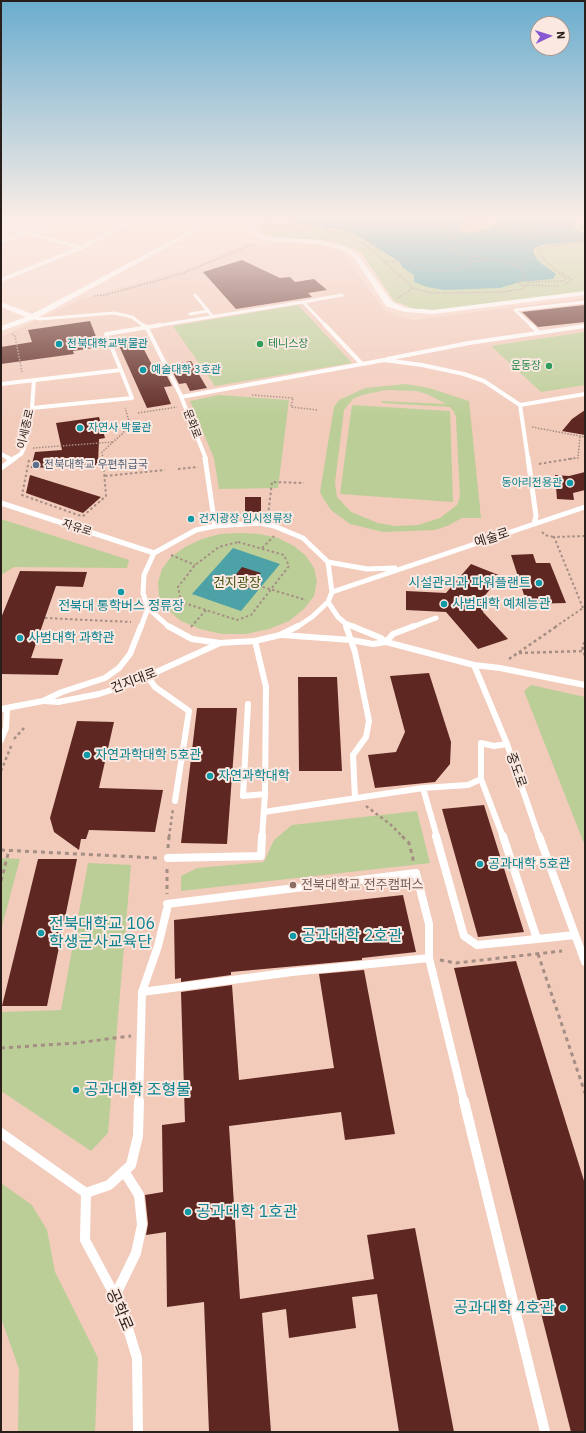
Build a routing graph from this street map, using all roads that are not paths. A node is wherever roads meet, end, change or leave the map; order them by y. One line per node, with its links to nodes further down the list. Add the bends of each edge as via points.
1 (90, 286): 9 (street)
2 (376, 286): 3 (street, via 388,304 405,310 433,312)
3 (585, 293)
4 (195, 295): 10 (lane)
5 (342, 295): 6 (lane)
6 (303, 302): 14 (lane); 20 (lane)
7 (585, 302): 18 (lane, via 514,310)
8 (1, 304): 12 (street)
9 (52, 306): 12 (street); 13 (lane, via 48,310 50,314)
10 (208, 311): 11 (lane); 14 (lane)
11 (190, 314)
12 (32, 316): 13 (lane, via 40,319); 17 (street)
13 (64, 317): 16 (lane, via 114,314 132,317)
14 (213, 317): 16 (lane)
15 (585, 326): 18 (lane)
16 (147, 328): 21 (lane, via 106,334); 25 (lane, 문화로)
17 (1, 329)
18 (539, 333): 19 (lane, via 469,343)
19 (384, 360): 20 (lane); 26 (lane, via 464,374 484,382)
20 (362, 364): 25 (lane)
21 (121, 370): 22 (lane); 27 (lane, via 132,398)
22 (34, 380): 23 (lane); 27 (lane, 이세종로)
23 (1, 384)
24 (585, 394): 26 (lane)
25 (181, 396): 34 (lane, 문화로, via 206,460)
26 (520, 405): 33 (lane, via 536,516)
27 (32, 408): 29 (lane, 이세종로, via 24,448 21,454)
28 (1, 454): 29 (lane)
29 (12, 460): 30 (lane, 이세종로)
30 (1, 468)
31 (1, 503): 35 (lane, 자유로)
32 (585, 507): 33 (lane, 예술로)
33 (534, 524): 37 (lane, 예술로)
34 (215, 526): 35 (lane, via 196,530); 36 (lane, via 260,523 274,526 303,538)
35 (154, 553): 40 (lane, via 144,575 143,594)
36 (328, 562): 37 (lane, via 367,569); 38 (lane)
37 (399, 568): 38 (lane, via 375,579)
38 (332, 592): 39 (lane)
39 (328, 602): 42 (lane); 43 (lane, via 297,627)
40 (148, 608): 47 (lane, via 170,628 192,639); 51 (lane, 건지대로, via 130,654 119,668 98,681)
41 (436, 618): 46 (lane, via 393,634)
42 (345, 623): 44 (lane); 46 (lane)
43 (280, 635): 44 (lane); 45 (lane)
44 (351, 640): 46 (lane, via 372,644); 59 (lane, via 356,652 369,721 366,737 353,755)
45 (256, 641): 47 (lane); 58 (lane, via 266,687)
46 (386, 642): 48 (lane)
47 (220, 643): 49 (lane, 건지대로)
48 (474, 665): 50 (lane); 55 (lane, 중도로)
49 (148, 677): 51 (lane, 건지대로, via 99,694 58,702); 60 (lane, via 155,687 189,711)
50 (585, 685)
51 (43, 701): 53 (lane, 건지대로)
52 (248, 704): 58 (lane, via 243,796)
53 (4, 709): 54 (lane, via 6,728)
54 (1, 740)
55 (507, 744): 56 (lane, via 494,746 481,743); 63 (lane, 중도로)
56 (481, 779): 57 (lane, via 468,785); 64 (lane)
57 (423, 788): 59 (lane); 66 (lane, via 464,936 476,945)
58 (265, 794): 61 (lane)
59 (355, 798): 61 (lane)
60 (175, 801)
61 (264, 812): 62 (lane, via 261,856)
62 (168, 858)
63 (547, 858): 64 (lane); 65 (lane, 중도로)
64 (513, 864): 66 (lane)
65 (575, 935): 66 (lane); 68 (lane, 중도로)
66 (537, 939)
67 (429, 958): 69 (lane, via 292,972); 69 (lane, via 429,924 416,873 167,906 158,946); 75 (lane)
68 (585, 962)
69 (142, 992): 71 (lane, via 138,1136 131,1165)
70 (1, 1133): 72 (lane)
71 (124, 1171): 72 (lane, via 109,1185); 73 (lane, via 139,1195 142,1224 136,1253)
72 (86, 1193): 73 (lane, 공학로, via 85,1240)
73 (115, 1296): 74 (lane, 공학로, via 137,1358)
74 (138, 1432)
75 (544, 1432)

